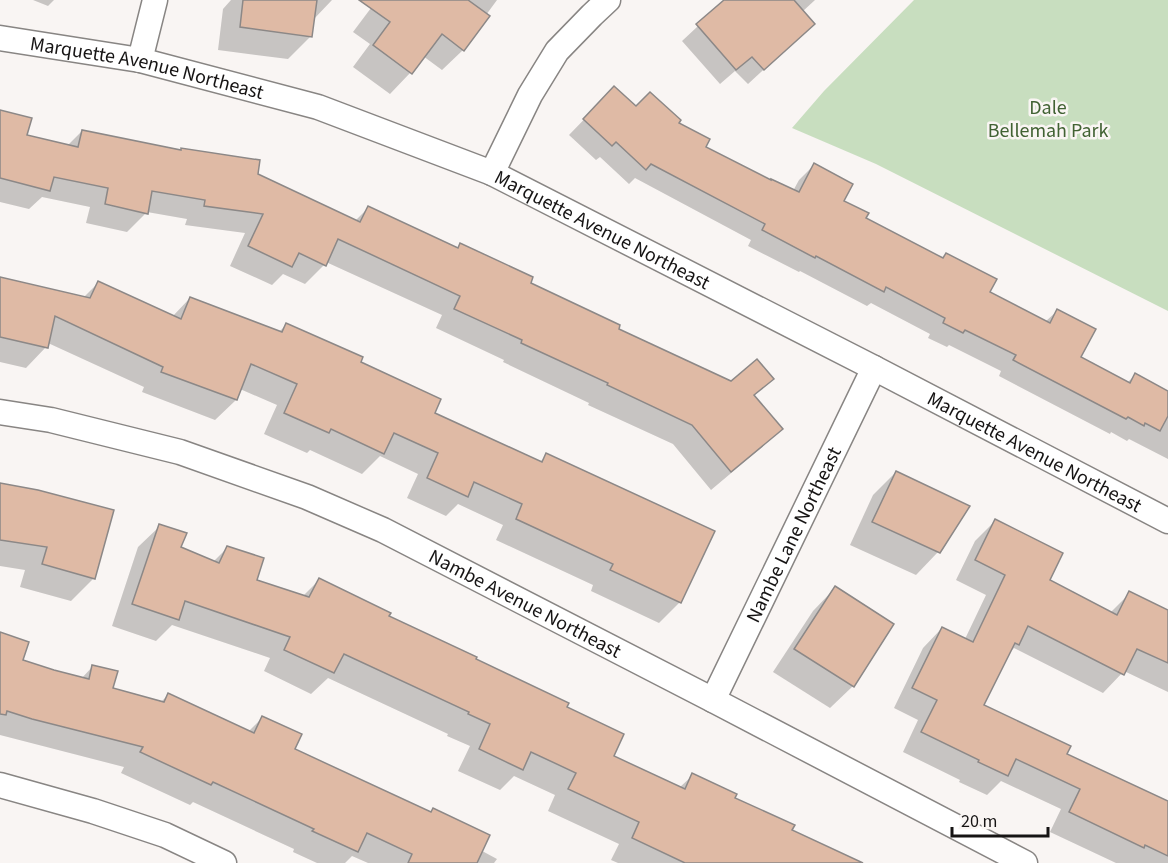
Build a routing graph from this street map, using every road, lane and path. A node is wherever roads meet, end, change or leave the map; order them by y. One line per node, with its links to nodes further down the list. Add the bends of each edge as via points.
1 (155, 0): 4 (street)
2 (608, 0): 5 (street, via 557,51 530,95)
3 (0, 38): 4 (street, Marquette Avenue Northeast)
4 (140, 60): 5 (street, Marquette Avenue Northeast, via 318,107)
5 (492, 173): 6 (street, Marquette Avenue Northeast)
6 (874, 368): 8 (street, Marquette Avenue Northeast); 9 (street, Nambe Lane Northeast)
7 (0, 412): 9 (street, Nambe Avenue Northeast, via 51,420 180,452 307,497 382,530)
8 (1168, 521)
9 (713, 700): 12 (street, Nambe Avenue Northeast)
10 (0, 785): 11 (street, via 165,836)
11 (224, 863)
12 (1025, 863)

